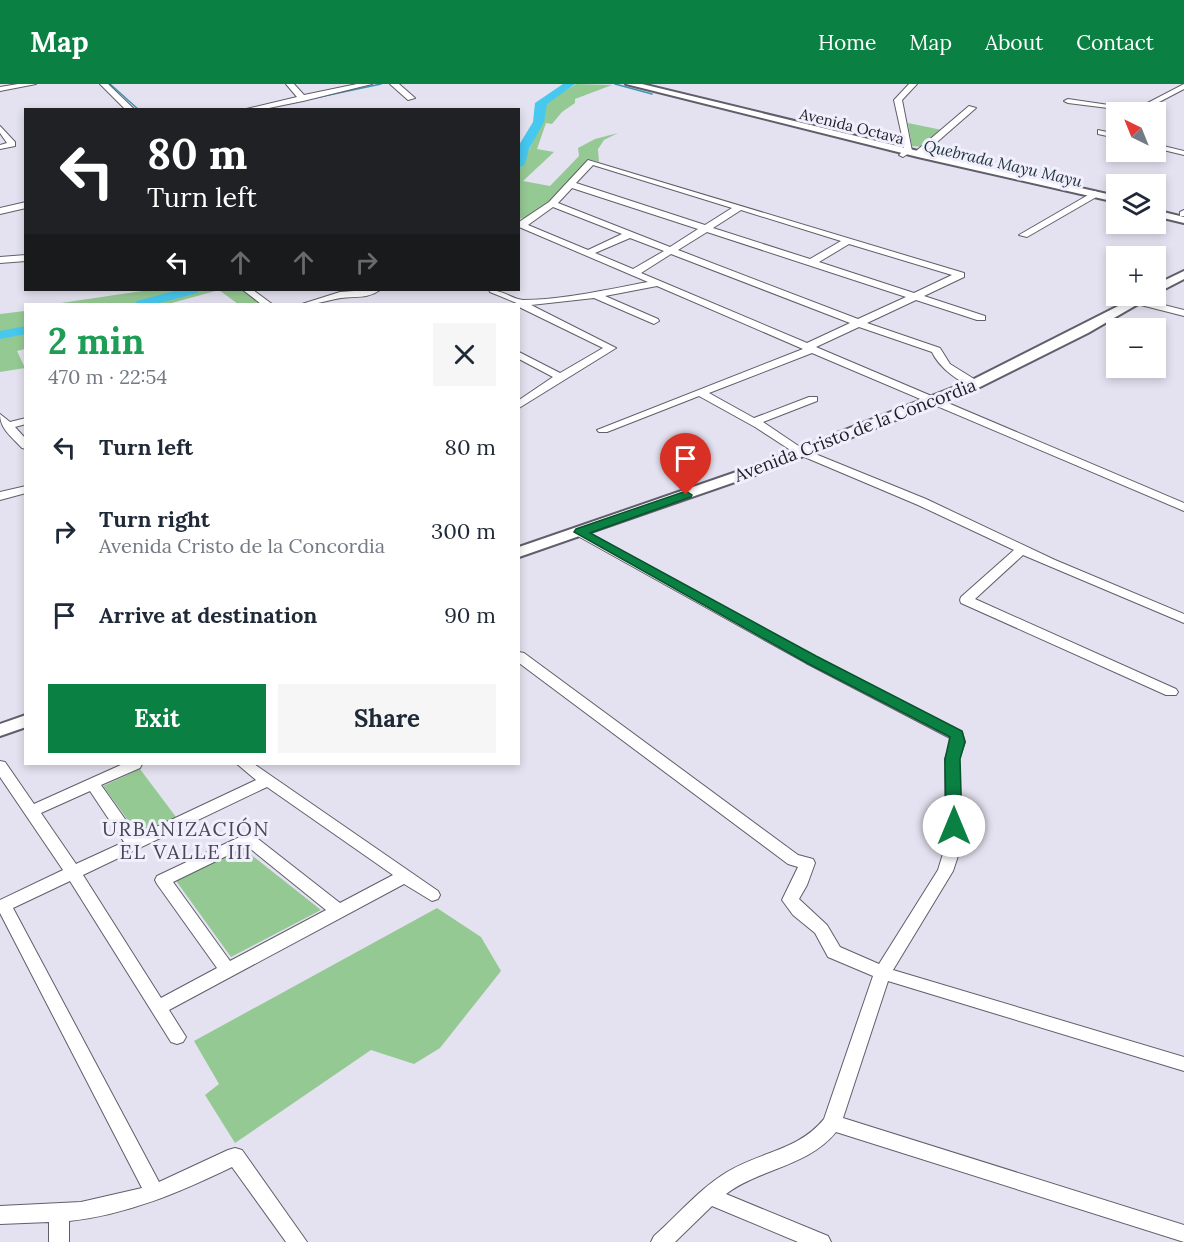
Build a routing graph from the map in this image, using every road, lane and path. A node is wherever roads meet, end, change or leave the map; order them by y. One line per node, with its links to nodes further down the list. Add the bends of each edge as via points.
1 (32, 84): 9 (street)
2 (104, 84): 13 (street)
3 (290, 84): 11 (street)
4 (368, 84): 11 (street)
5 (394, 84): 10 (street)
6 (631, 84): 22 (main road, Avenida Octava, via 659,95)
7 (913, 84): 22 (street, via 898,100)
8 (1184, 86): 12 (street, via 1137,111)
9 (0, 89)
10 (411, 98)
11 (303, 99): 14 (street)
12 (1068, 101)
13 (129, 108)
14 (256, 108)
15 (972, 108): 22 (street)
16 (0, 128): 19 (street, via 12,144)
17 (1101, 132): 18 (street)
18 (1106, 133)
19 (0, 147)
20 (1166, 149): 21 (street)
21 (1184, 153)
22 (910, 154): 24 (main road, Avenida Octava)
23 (569, 184): 27 (street); 29 (street, via 591,162); 34 (street)
24 (1093, 196): 25 (main road, Avenida Octava); 26 (main road, Avenida Octava); 36 (street)
25 (1106, 198)
26 (1106, 201)
27 (552, 204): 35 (street); 39 (street, via 521,225)
28 (24, 206): 30 (street)
29 (740, 207): 34 (street); 37 (street)
30 (0, 211)
31 (1166, 211): 33 (main road)
32 (1166, 214): 33 (main road)
33 (1184, 216)
34 (704, 228): 38 (street); 42 (street)
35 (631, 234): 38 (street); 39 (street)
36 (1024, 235)
37 (849, 240): 42 (street); 51 (street, via 961,274)
38 (673, 250): 43 (street); 61 (street)
39 (588, 254): 43 (street)
40 (24, 258): 41 (street)
41 (0, 260)
42 (811, 263): 51 (street)
43 (634, 273): 45 (street)
44 (1184, 274): 46 (main road)
45 (660, 284): 50 (street); 62 (street)
46 (1166, 284)
47 (249, 291): 53 (street)
48 (373, 291): 52 (street, via 340,295)
49 (495, 291): 54 (street)
50 (596, 295): 54 (street); 60 (street)
51 (913, 296): 59 (street); 61 (street)
52 (325, 302)
53 (266, 303)
54 (519, 303)
55 (520, 303): 64 (street, via 611,348)
56 (1126, 306): 65 (main road, Avenida Cristo de la Concordia)
57 (1164, 306): 58 (street)
58 (1184, 313)
59 (981, 318)
60 (654, 321)
61 (858, 323): 62 (street); 65 (street, via 936,350 955,372)
62 (809, 348): 66 (street); 68 (street)
63 (520, 357): 64 (street)
64 (560, 377): 69 (street)
65 (975, 384): 68 (main road, Avenida Cristo de la Concordia)
66 (701, 393): 72 (street); 73 (street)
67 (813, 399): 72 (street)
68 (931, 402): 75 (main road, Avenida Cristo de la Concordia); 78 (street)
69 (520, 404)
70 (4, 421): 71 (street); 74 (street)
71 (24, 421)
72 (754, 422): 75 (street)
73 (603, 430)
74 (24, 444)
75 (799, 451): 79 (main road, Avenida Cristo de la Concordia); 80 (street)
76 (24, 490): 77 (street)
77 (0, 496)
78 (1184, 507)
79 (580, 532): 81 (main road, Avenida Cristo de la Concordia); 100 (street, via 811,660 957,735 952,759 954,844 945,871)
80 (1022, 549): 82 (street); 84 (street, via 966,600)
81 (520, 552)
82 (1184, 619)
83 (520, 657): 100 (street, via 793,860 807,863 790,900 821,929 834,952)
84 (1171, 692)
85 (24, 722): 86 (main road)
86 (0, 730)
87 (133, 765): 91 (street)
88 (246, 765): 90 (street)
89 (0, 766): 92 (street)
90 (269, 780): 93 (street); 95 (street)
91 (92, 783): 92 (street); 93 (street)
92 (30, 812): 94 (street)
93 (134, 844): 94 (street)
94 (73, 873): 97 (street); 101 (street)
95 (405, 876): 96 (street); 98 (street)
96 (432, 895)
97 (2, 906): 105 (street)
98 (338, 911): 99 (street); 99 (street, via 248,839 162,880)
99 (227, 970): 101 (street)
100 (882, 973): 103 (street); 104 (street)
101 (159, 1007): 102 (street)
102 (177, 1037)
103 (1184, 1064)
104 (832, 1124): 106 (street, via 824,1136 807,1147 738,1176); 109 (street)
105 (154, 1192): 107 (street, via 95,1209); 111 (street, via 235,1156)
106 (708, 1196): 112 (street); 113 (street)
107 (59, 1214): 108 (street); 110 (street)
108 (0, 1215)
109 (1184, 1234)
110 (59, 1242)
111 (297, 1242)
112 (661, 1242)
113 (821, 1242)

